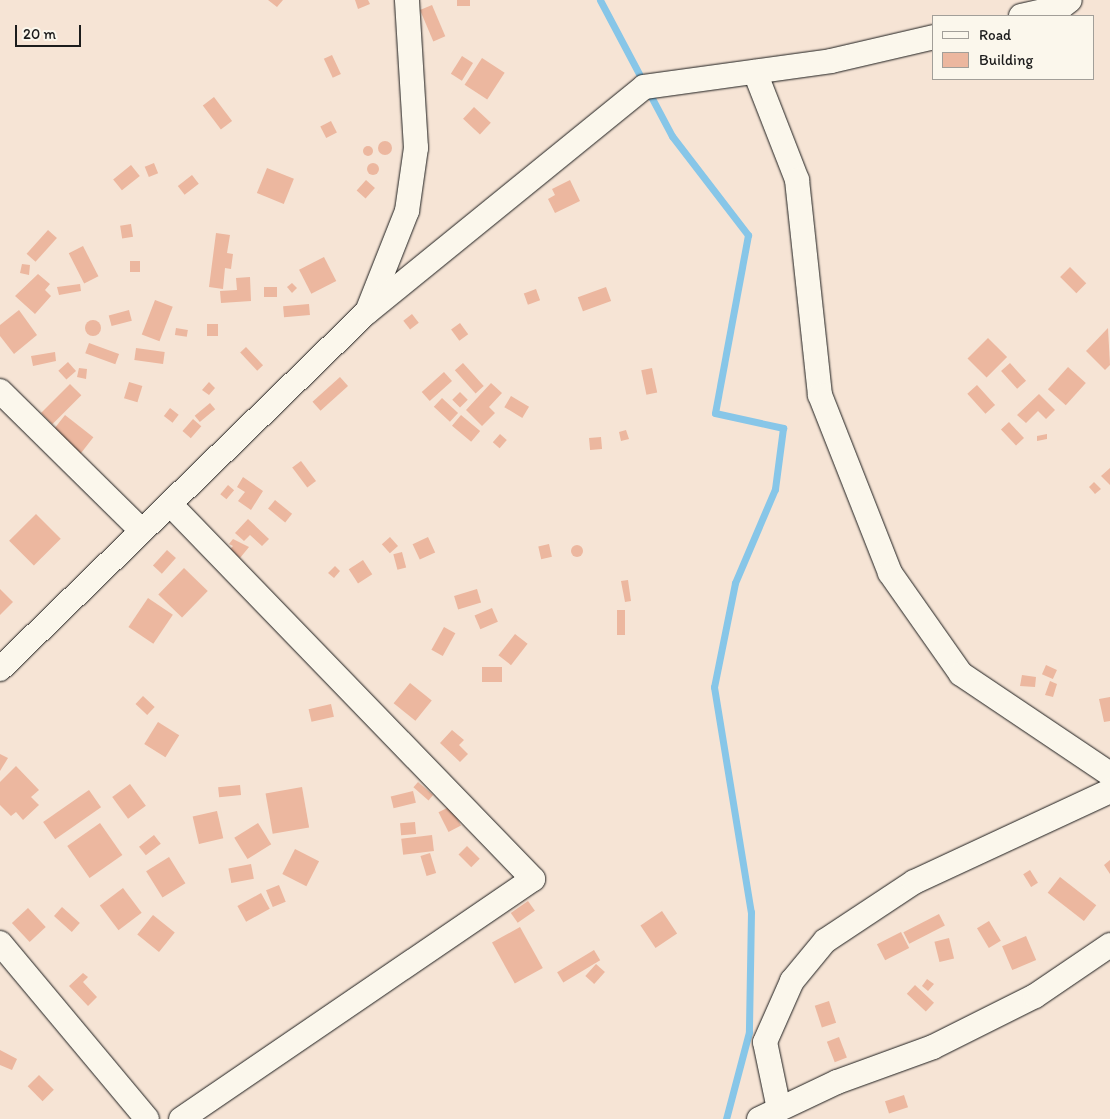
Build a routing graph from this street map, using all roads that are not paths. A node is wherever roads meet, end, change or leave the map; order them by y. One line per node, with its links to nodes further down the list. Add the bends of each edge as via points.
1 (407, 0): 6 (street, via 416,148 406,211)
2 (1070, 0): 3 (street, via 1060,7)
3 (1025, 15)
4 (932, 37): 5 (street, via 831,61)
5 (754, 72): 6 (street, via 644,87); 11 (street, via 797,180 820,395 890,573 961,674)
6 (366, 313): 8 (street)
7 (0, 391): 9 (street)
8 (170, 504): 9 (street); 17 (street, via 533,879)
9 (142, 531): 10 (street)
10 (0, 669)
11 (1110, 774)
12 (1110, 791): 15 (street, via 914,882 825,941 792,981 765,1042)
13 (0, 943): 16 (street)
14 (1110, 945): 15 (street, via 1035,996 933,1047 837,1082)
15 (769, 1114)
16 (147, 1119)
17 (181, 1119)

